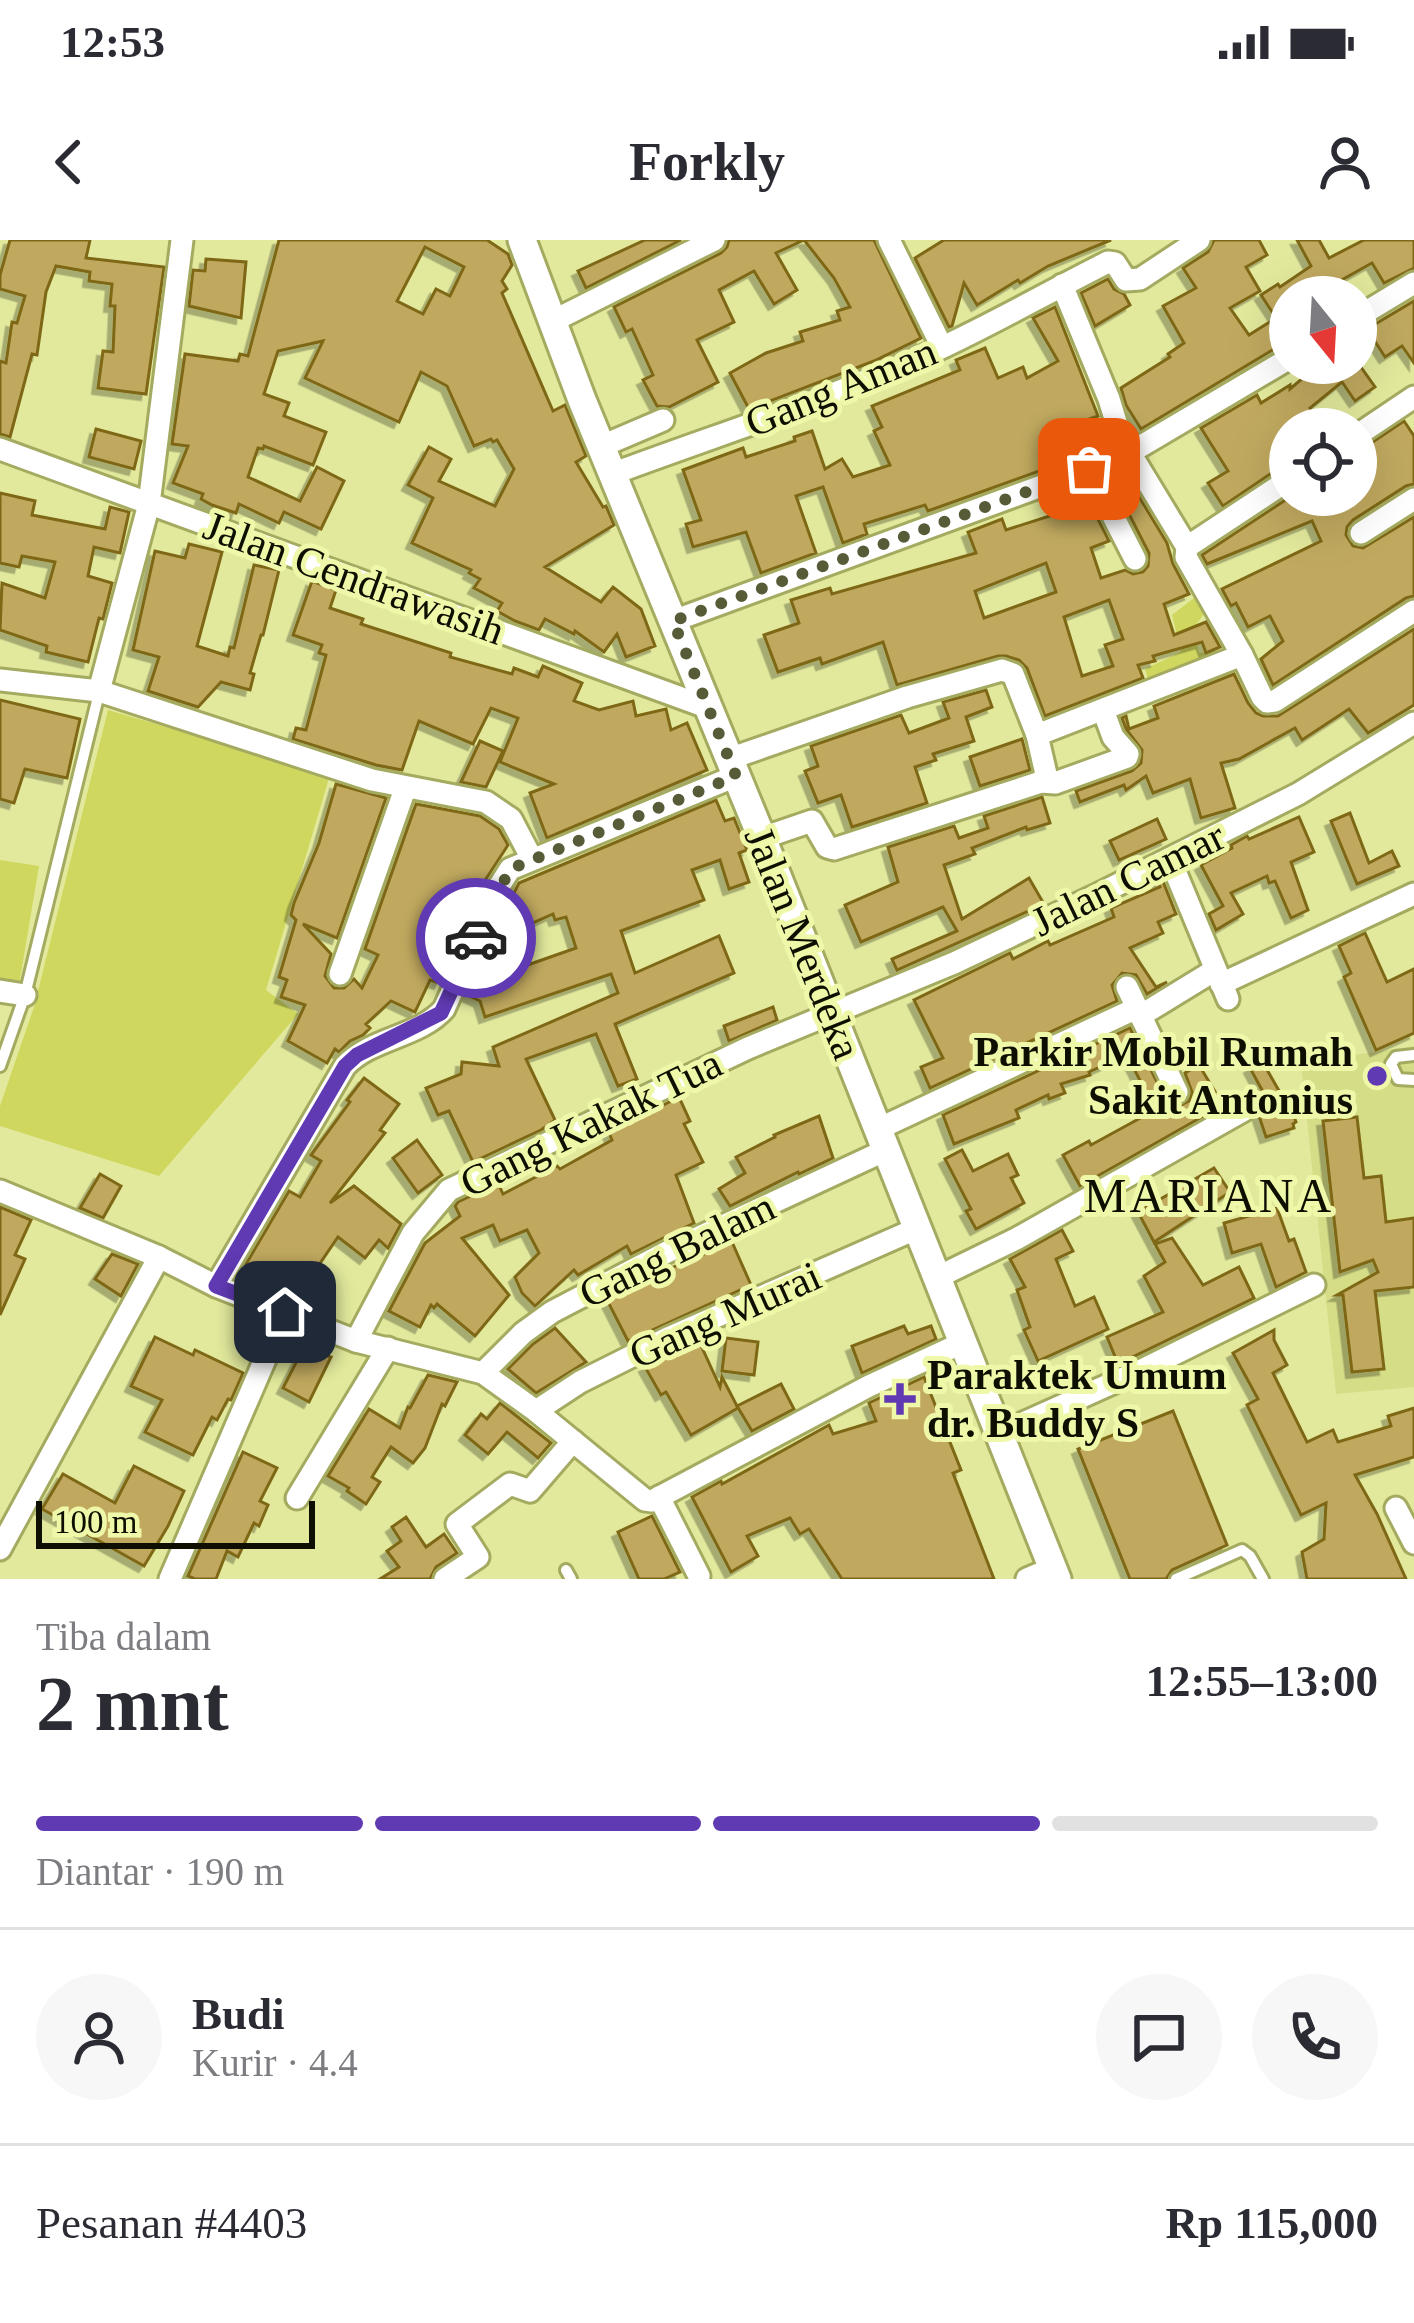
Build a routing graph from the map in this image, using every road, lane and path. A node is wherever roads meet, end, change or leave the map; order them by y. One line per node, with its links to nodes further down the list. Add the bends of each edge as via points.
1 (182, 240): 23 (street)
2 (522, 240): 9 (street, Jalan Merdeka)
3 (714, 240): 9 (street)
4 (889, 240): 10 (street)
5 (1198, 240): 7 (street, Gang Aman, via 1135,281 1109,262)
6 (1414, 283): 8 (street)
7 (1062, 284): 10 (street, Gang Aman); 18 (street)
8 (1377, 305)
9 (553, 321): 16 (street, Jalan Merdeka)
10 (942, 347): 20 (street, Gang Aman)
11 (1269, 370): 18 (street)
12 (1407, 402): 14 (street); 15 (street)
13 (663, 420): 16 (street)
14 (1377, 422)
15 (1414, 427)
16 (602, 446): 20 (street, Jalan Merdeka)
17 (0, 449): 23 (street, Jalan Cendrawasih)
18 (1128, 454): 19 (street); 25 (street)
19 (1089, 469): 26 (street); 28 (street)
20 (612, 473): 28 (street, Jalan Merdeka)
21 (1269, 493): 25 (street)
22 (1414, 499): 24 (street)
23 (149, 504): 31 (street); 32 (street, Jalan Cendrawasih)
24 (1361, 533)
25 (1187, 547): 29 (street)
26 (1135, 559)
27 (1414, 611): 29 (street, via 1275,701 1262,697)
28 (673, 621): 32 (street, Jalan Merdeka)
29 (1242, 655): 33 (street)
30 (0, 680): 31 (street)
31 (99, 691): 38 (street); 46 (lane)
32 (709, 708): 36 (street, Jalan Merdeka)
33 (1103, 710): 35 (street); 37 (street, via 1126,759)
34 (1414, 723): 41 (street, Jalan Camar)
35 (1036, 735): 36 (street, via 1005,669 908,697); 37 (street)
36 (732, 767): 39 (street, Jalan Merdeka); 40 (street)
37 (1041, 782): 39 (street, via 834,849 809,820)
38 (405, 788): 40 (street, via 495,806); 43 (street)
39 (769, 835): 48 (street, Jalan Merdeka)
40 (532, 859): 60 (street, via 503,878 441,1013 345,1066)
41 (1170, 859): 44 (street); 48 (street, Jalan Camar)
42 (1414, 894): 44 (street, Gang Balam)
43 (340, 974)
44 (1221, 984): 47 (street, Gang Balam)
45 (0, 991): 46 (street)
46 (25, 995): 50 (lane)
47 (1135, 1004): 52 (street); 54 (street, Gang Balam)
48 (831, 1013): 54 (street, Jalan Merdeka); 62 (street, Gang Kakak Tua, via 448,1190 413,1233)
49 (1414, 1054): 51 (lane, via 1391,1064 1398,1079)
50 (0, 1066)
51 (1414, 1080)
52 (1177, 1092)
53 (1246, 1109): 58 (street)
54 (882, 1140): 56 (street, Jalan Merdeka); 65 (street, Gang Balam, via 552,1312)
55 (0, 1191): 57 (street)
56 (918, 1228): 58 (street, Jalan Merdeka); 66 (street, Gang Murai, via 670,1337)
57 (159, 1257): 60 (street); 73 (street)
58 (938, 1277): 63 (street, Jalan Merdeka)
59 (1314, 1285): 67 (street)
60 (216, 1286): 61 (street)
61 (285, 1312): 62 (street); 76 (street)
62 (356, 1341): 64 (street)
63 (962, 1342): 67 (street, Jalan Merdeka); 70 (street)
64 (388, 1348): 65 (street); 69 (street)
65 (483, 1372): 66 (street)
66 (536, 1411): 68 (street)
67 (999, 1434): 74 (street, Jalan Merdeka)
68 (573, 1442): 70 (street); 77 (street, via 530,1491 511,1484 457,1524 478,1557)
69 (297, 1498)
70 (652, 1499): 75 (street)
71 (1396, 1508): 72 (street)
72 (1414, 1543)
73 (0, 1549)
74 (1046, 1575)
75 (698, 1576)
76 (170, 1579)
77 (446, 1579)
78 (1176, 1579): 79 (lane, via 1242,1550)
79 (1263, 1579)

